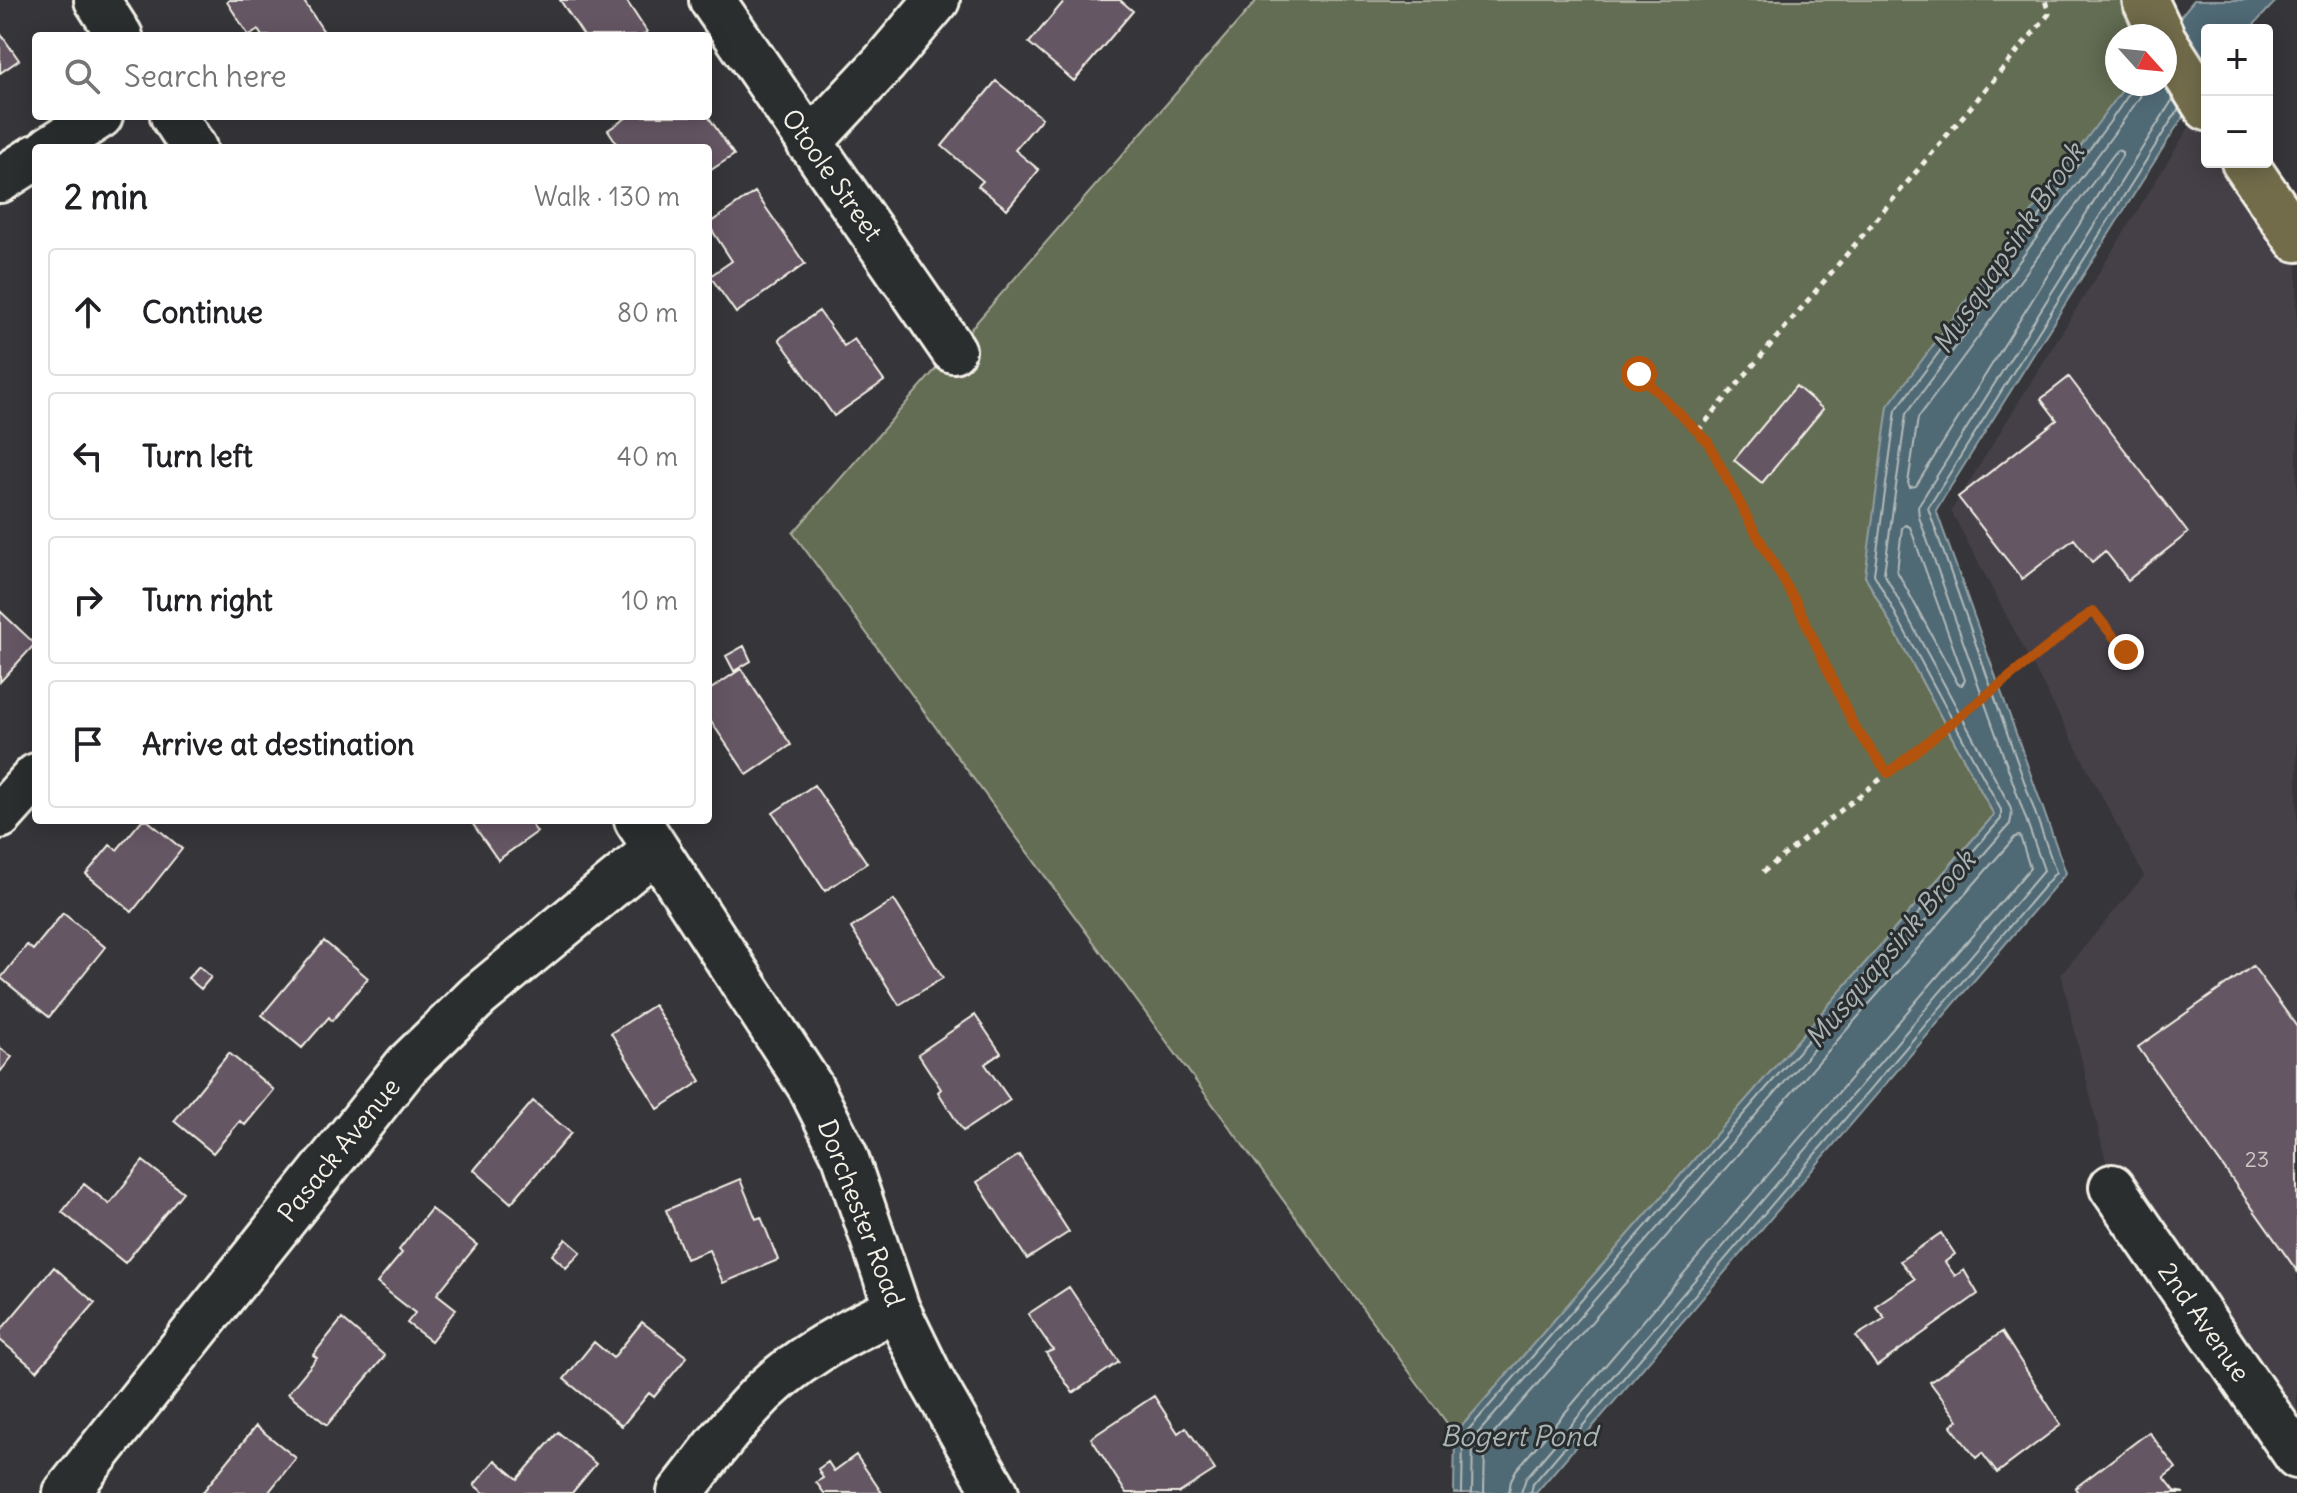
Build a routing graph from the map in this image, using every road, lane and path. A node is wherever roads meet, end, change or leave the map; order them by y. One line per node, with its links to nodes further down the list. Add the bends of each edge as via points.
1 (97, 0): 7 (street)
2 (712, 0): 12 (street, Otoole Street)
3 (937, 0): 12 (street)
4 (2045, 0): 21 (path, via 2049,14)
5 (2145, 0): 6 (main road)
6 (2156, 24)
7 (117, 32)
8 (2177, 61): 9 (main road)
9 (2201, 100)
10 (94, 120): 13 (street)
11 (176, 120): 14 (street)
12 (809, 143): 19 (street, Otoole Street)
13 (56, 144)
14 (191, 144)
15 (32, 160): 17 (street)
16 (2248, 168): 18 (main road)
17 (0, 180)
18 (2297, 239)
19 (953, 350)
20 (1639, 374): 21 (path)
21 (1698, 431): 23 (path, via 1796,602 1854,726)
22 (2126, 652): 23 (path, via 2093,611)
23 (1888, 773): 27 (path)
24 (32, 780): 25 (street)
25 (0, 816)
26 (646, 835): 29 (street, Dorchester Road, via 810,1086 845,1156); 31 (street, Pasack Avenue, via 407,1065)
27 (1763, 872)
28 (2112, 1187): 30 (street, 2nd Avenue)
29 (897, 1309): 32 (street, via 839,1335 792,1367 750,1406); 33 (street, Dorchester Road)
30 (2297, 1456)
31 (66, 1493)
32 (680, 1493)
33 (996, 1493)

